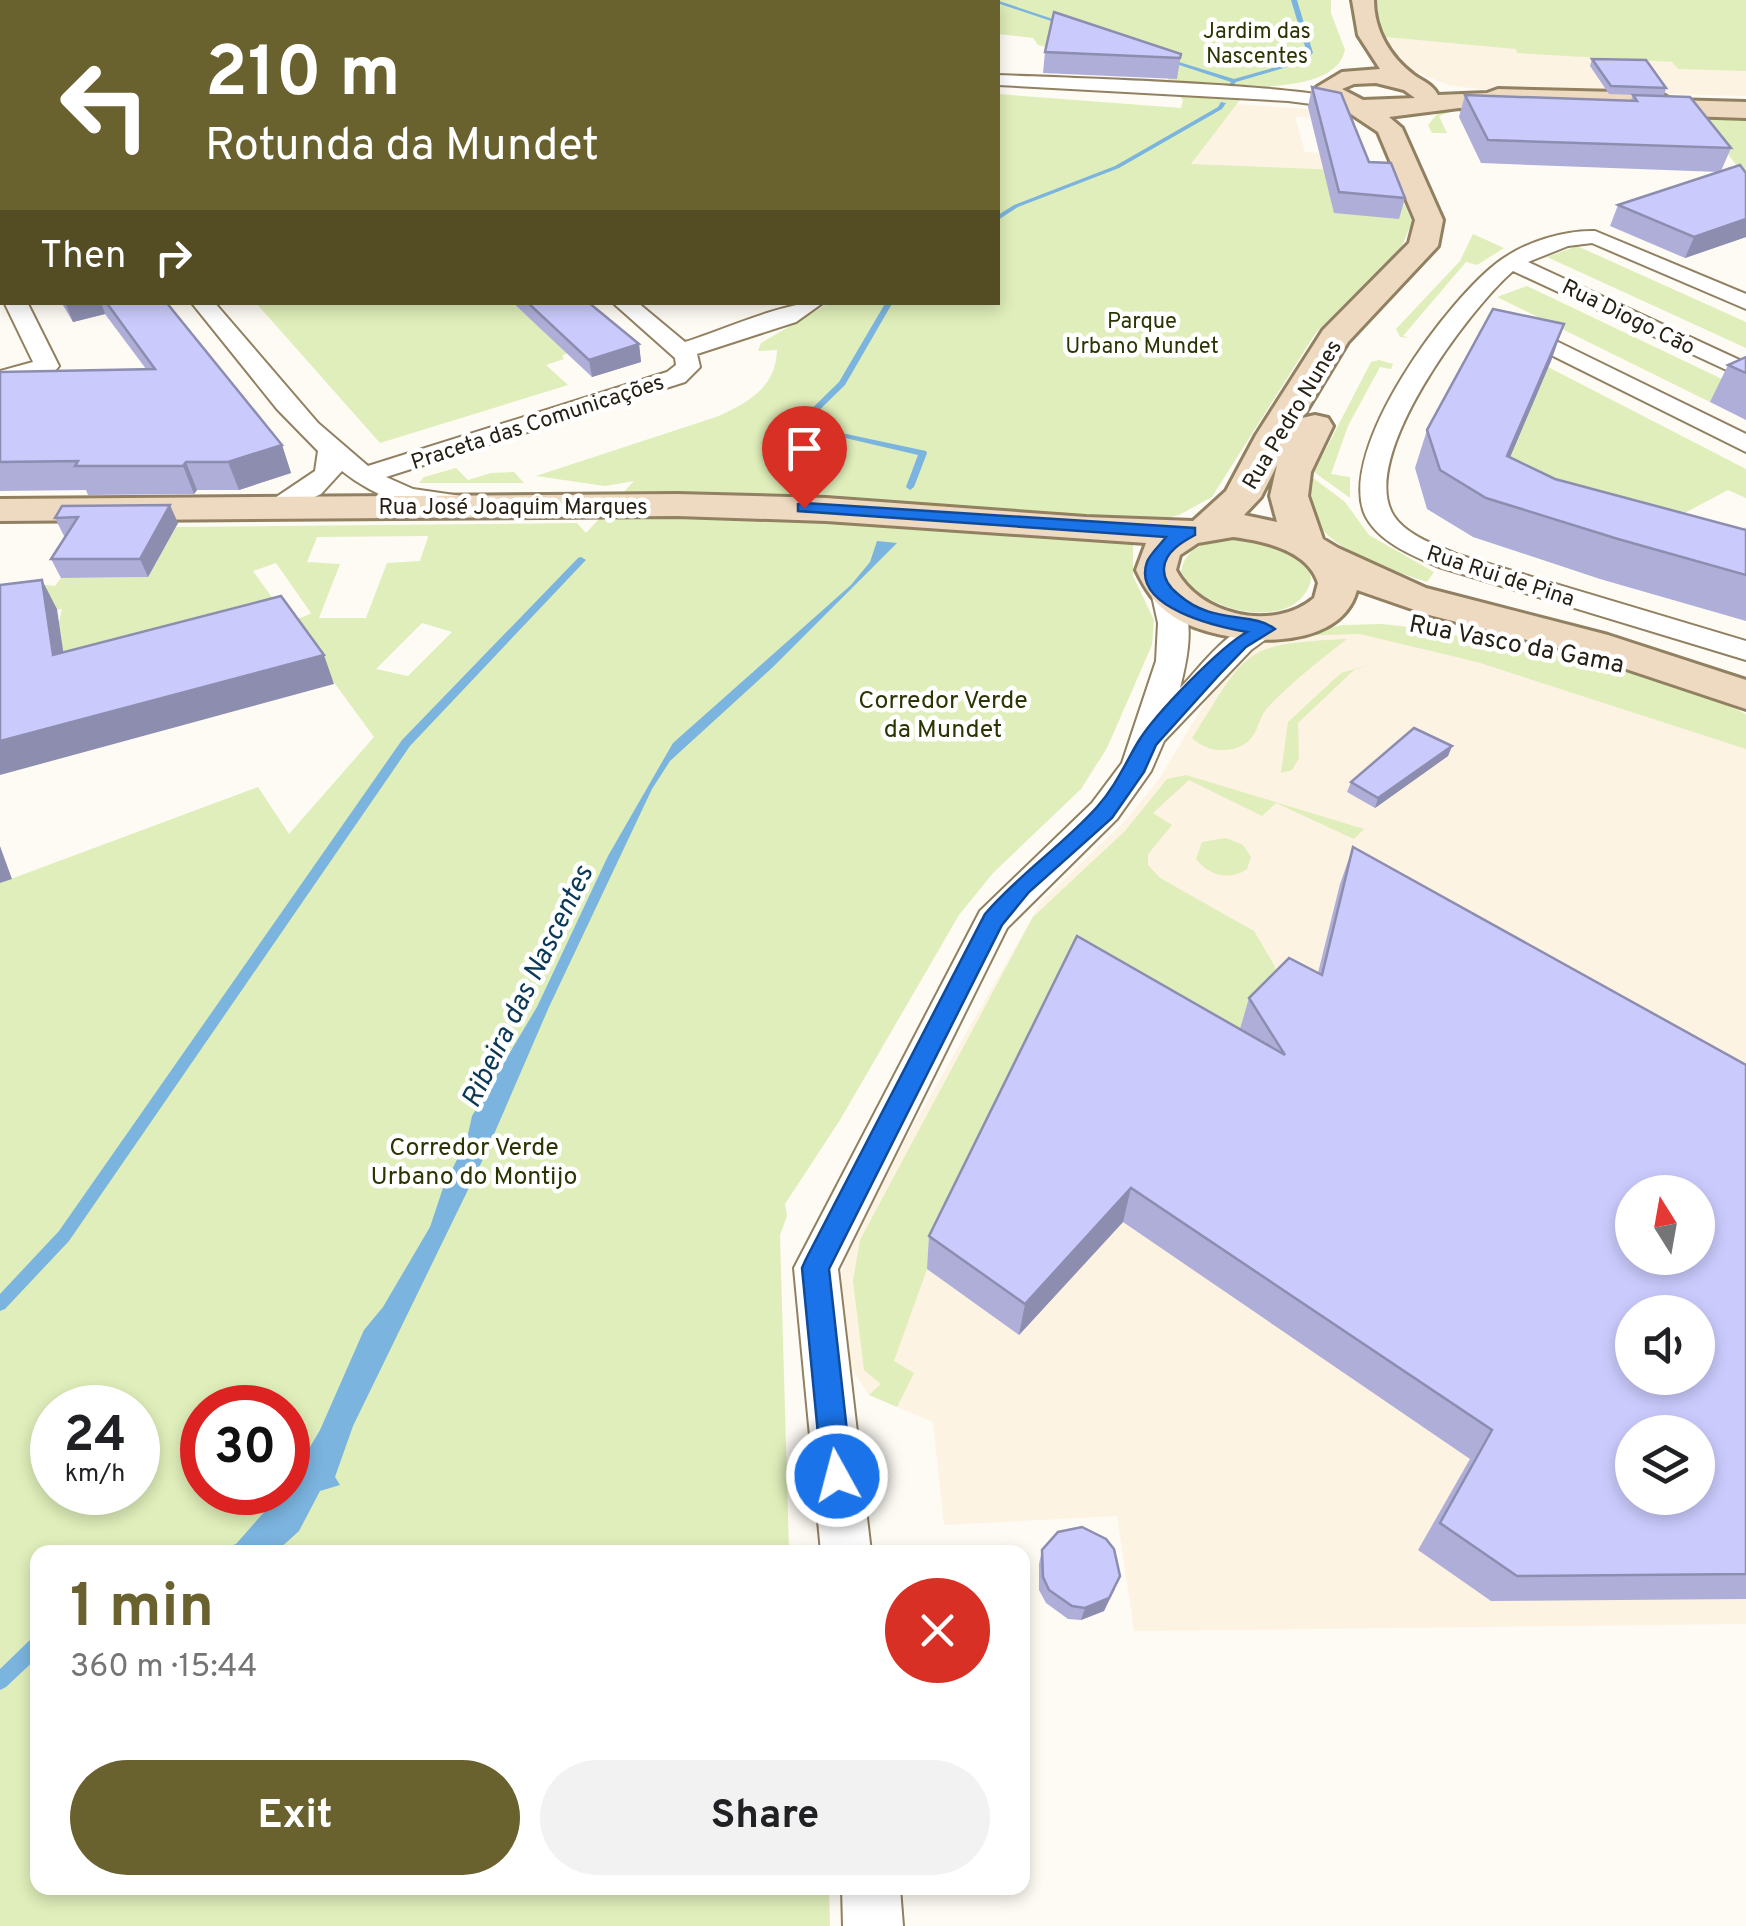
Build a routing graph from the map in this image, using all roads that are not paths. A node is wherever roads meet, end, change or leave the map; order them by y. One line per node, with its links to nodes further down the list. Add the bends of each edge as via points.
1 (1345, 0): 4 (main road, via 1359,56)
2 (1363, 0): 5 (main road, via 1362,12 1386,63)
3 (1000, 80): 4 (street)
4 (1345, 93): 5 (main road, via 1385,111); 24 (main road, Rua Pedro Nunes, via 1389,128 1429,234 1335,336 1242,498)
5 (1416, 95): 6 (main road); 25 (main road, Rua Pedro Nunes, via 1414,131 1455,231 1451,248 1352,358 1290,473 1287,504)
6 (1746, 107)
7 (1510, 263): 8 (street, via 1579,236 1595,237); 13 (street, Rua Rui de Pina); 15 (street, Rua Diogo Cão)
8 (1746, 302)
9 (14, 305): 16 (street, via 47,366)
10 (205, 305): 18 (street)
11 (627, 305): 14 (street)
12 (808, 305): 14 (street, via 788,318)
13 (1467, 308): 17 (street); 28 (street, Rua Rui de Pina, via 1428,358 1386,434 1372,488 1379,515 1447,561)
14 (682, 350): 19 (street, Praceta das Comunicações, via 688,366 676,376)
15 (1746, 372)
16 (0, 378)
17 (1746, 444)
18 (331, 451): 19 (street); 21 (street, via 328,474)
19 (366, 475): 20 (street, via 410,498)
20 (484, 506): 21 (main road, Rua José Joaquim Marques); 23 (main road, Rua José Joaquim Marques, via 840,509)
21 (274, 508): 22 (main road, Rua José Joaquim Marques)
22 (0, 510)
23 (1024, 524): 24 (main road, Rua José Joaquim Marques); 26 (main road, Rua José Joaquim Marques, via 1122,554)
24 (1199, 529): 25 (main road, Rua Vasco da Gama, via 1259,528); 26 (main road, via 1173,540 1155,563)
25 (1315, 551): 27 (main road, Rua Pedro Nunes, via 1334,571 1334,600); 28 (main road, Rua Vasco da Gama, via 1393,590)
26 (1165, 593): 27 (main road, Rua Vasco da Gama, via 1209,620); 29 (street, via 1176,623)
27 (1285, 626): 28 (main road, Rua Vasco da Gama, via 1386,618); 29 (street, via 1240,643)
28 (1740, 678)
29 (1148, 742): 30 (street, via 1104,812 993,920 816,1268)
30 (845, 1545)
31 (871, 1895): 32 (street)
32 (873, 1926)

